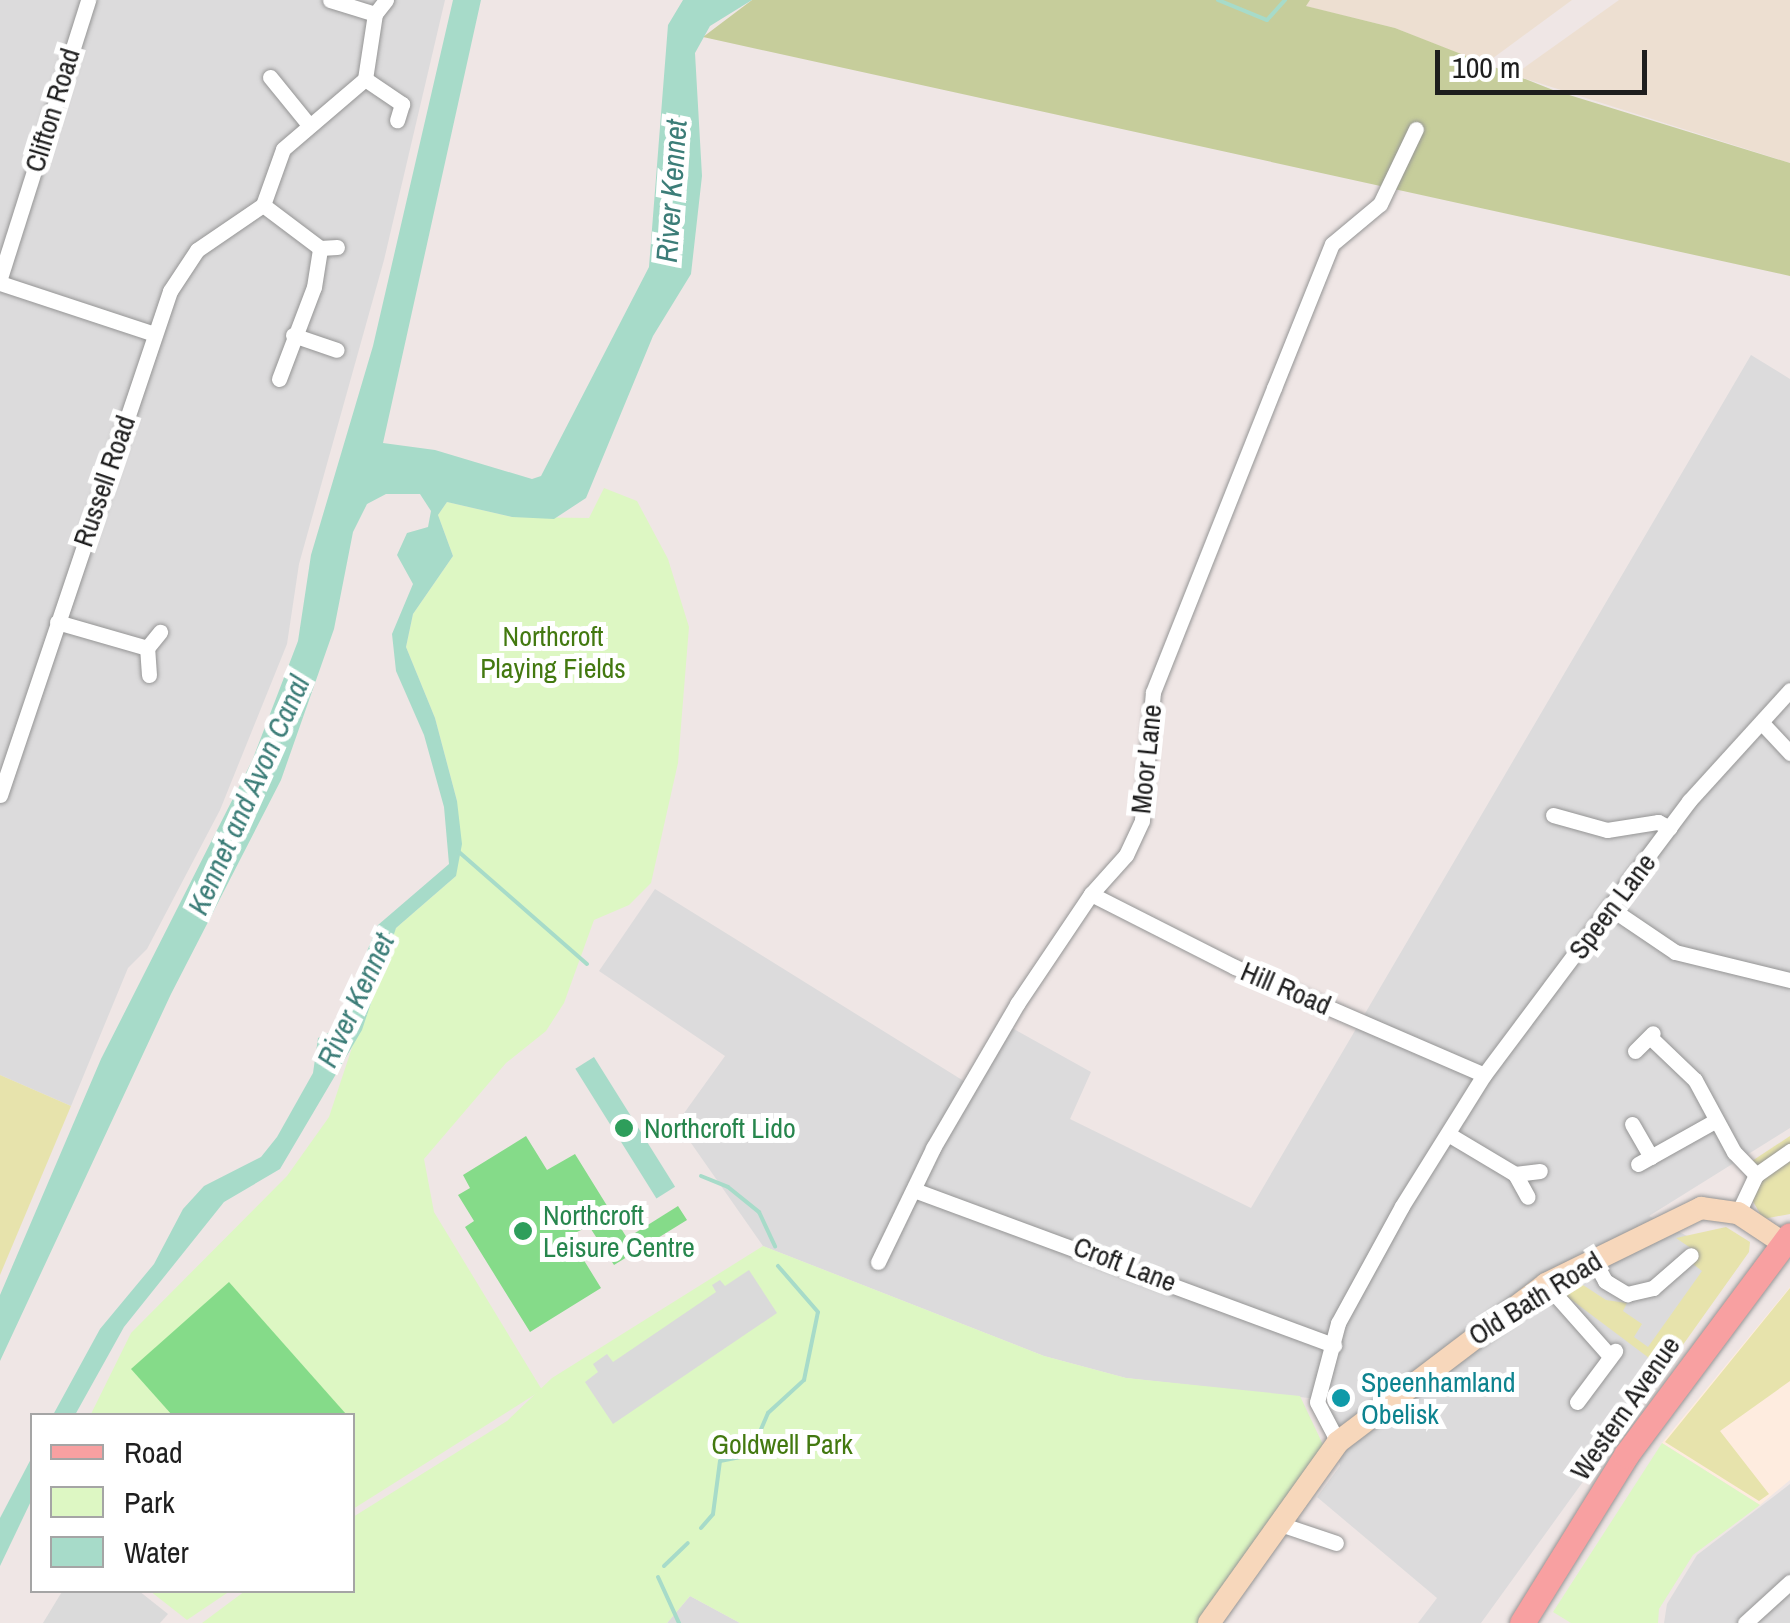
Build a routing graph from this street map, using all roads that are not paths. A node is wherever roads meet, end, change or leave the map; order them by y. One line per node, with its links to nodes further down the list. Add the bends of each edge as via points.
1 (88, 0): 13 (street, Clifton Road)
2 (330, 0): 4 (street)
3 (386, 0): 4 (street)
4 (375, 14): 6 (street)
5 (272, 76): 8 (street)
6 (365, 79): 7 (street, via 402,104); 8 (street)
7 (397, 120)
8 (309, 125): 10 (street, via 283,150)
9 (1416, 129): 28 (street, Moor Lane, via 1380,204 1332,244 1153,692 1142,820 1126,855)
10 (263, 205): 12 (street); 14 (street, Russell Road, via 211,237 183,265)
11 (337, 247): 12 (street)
12 (320, 248): 15 (street, via 314,287)
13 (0, 280): 14 (street)
14 (154, 334): 18 (street, Russell Road)
15 (293, 336): 16 (street); 17 (street)
16 (337, 350)
17 (280, 379)
18 (57, 622): 20 (street); 25 (street, Russell Road)
19 (160, 632): 20 (street)
20 (147, 648): 21 (street)
21 (149, 675)
22 (1790, 690): 23 (street, Speen Lane)
23 (1763, 724): 24 (street); 27 (street, Speen Lane)
24 (1790, 753)
25 (0, 795)
26 (1553, 815): 27 (street, via 1608,830 1658,822)
27 (1670, 828): 29 (street, Speen Lane)
28 (1091, 894): 32 (street, Hill Road, via 1235,966); 40 (street, Moor Lane, via 1007,1022)
29 (1614, 910): 30 (street, via 1675,952); 32 (street, Speen Lane)
30 (1790, 980)
31 (1635, 1051): 33 (street, via 1653,1033 1695,1080)
32 (1484, 1074): 35 (street, Speen Lane)
33 (1715, 1122): 34 (street, via 1645,1160); 39 (street)
34 (1632, 1124)
35 (1448, 1134): 38 (street); 48 (street, Speen Lane, via 1345,1308)
36 (1790, 1151): 39 (street)
37 (1540, 1171): 38 (street)
38 (1515, 1174): 41 (street)
39 (1756, 1175): 42 (street)
40 (914, 1190): 46 (street, Moor Lane); 48 (street, Croft Lane)
41 (1528, 1197)
42 (1738, 1214): 43 (street); 45 (street, Old Bath Road, via 1691,1210)
43 (1786, 1240): 55 (main road, Western Avenue, via 1626,1455)
44 (1690, 1255): 45 (street, via 1654,1288 1627,1294 1604,1281)
45 (1592, 1259): 47 (street, Old Bath Road)
46 (878, 1262)
47 (1546, 1284): 49 (street, via 1613,1353); 50 (street, Old Bath Road)
48 (1334, 1345): 50 (street, Speen Lane, via 1317,1402)
49 (1577, 1402)
50 (1338, 1442): 51 (street, Old Bath Road)
51 (1280, 1524): 52 (street); 54 (street, Old Bath Road)
52 (1336, 1543)
53 (1790, 1582): 56 (street)
54 (1209, 1623)
55 (1522, 1623)
56 (1745, 1623)

